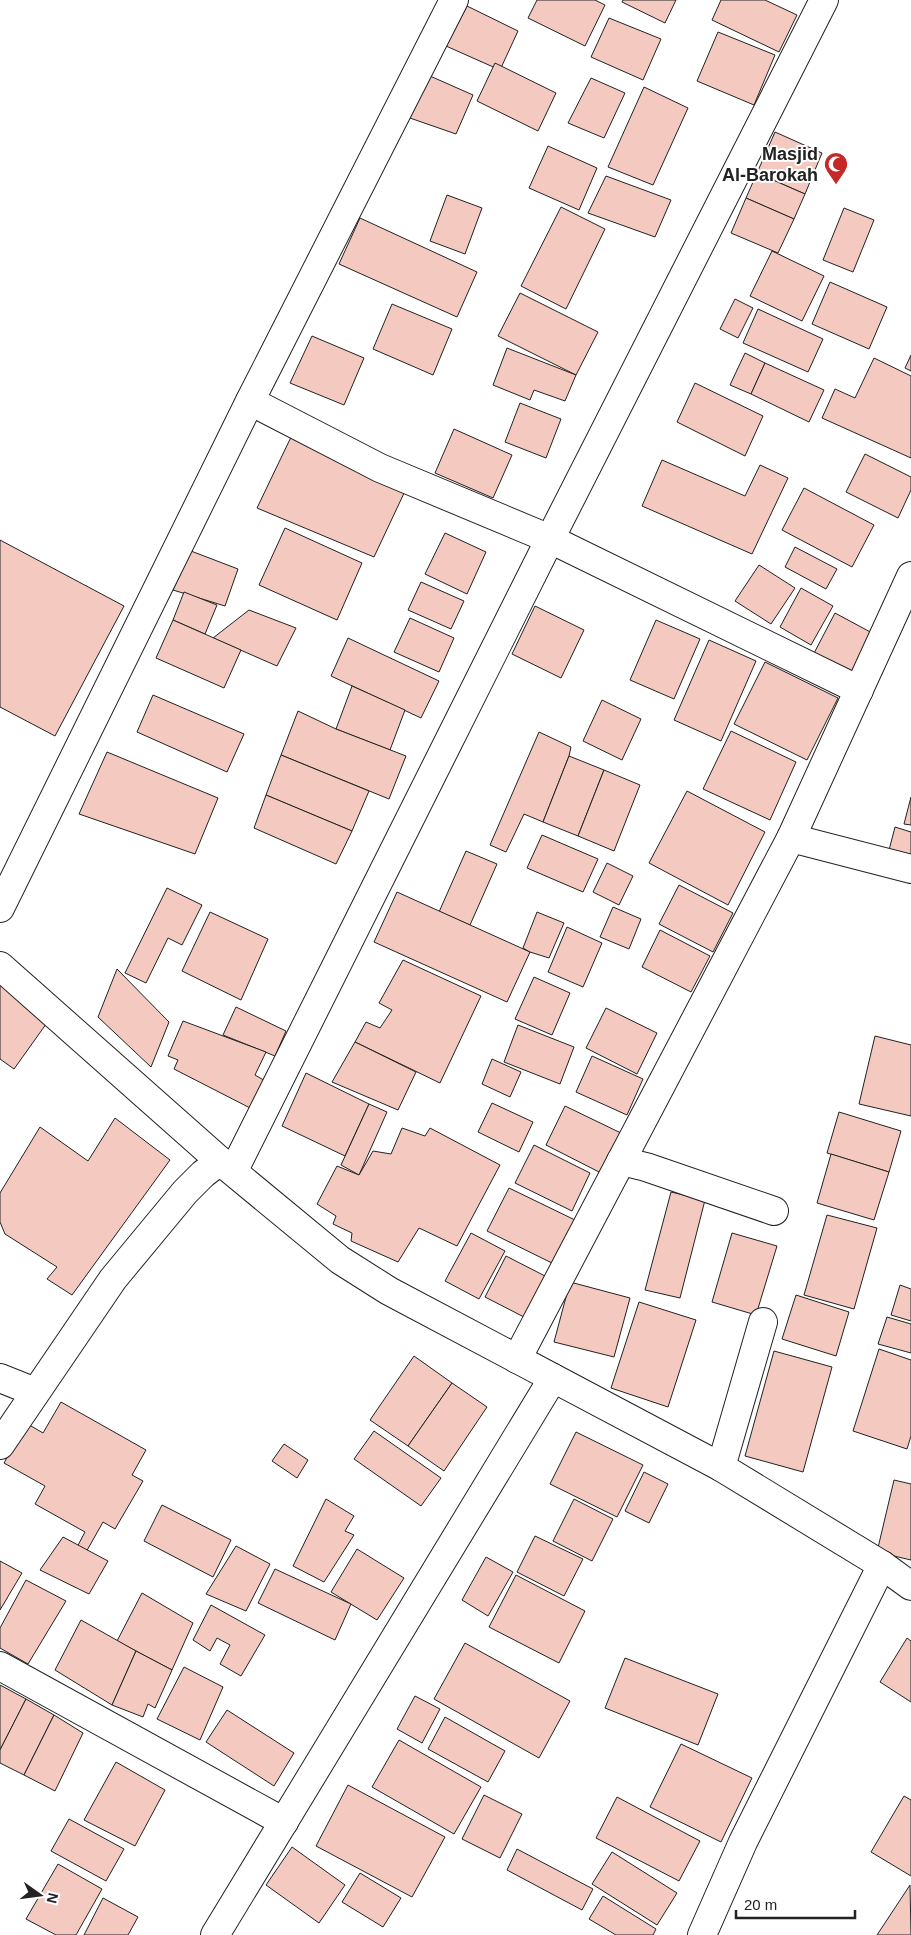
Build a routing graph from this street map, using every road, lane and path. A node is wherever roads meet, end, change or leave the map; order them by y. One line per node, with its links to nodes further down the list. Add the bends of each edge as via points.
1 (454, 0): 3 (street)
2 (824, 0): 4 (street)
3 (250, 401): 4 (street, via 380,468); 9 (street)
4 (550, 540): 6 (street); 12 (street)
5 (911, 576): 6 (street)
6 (859, 690): 7 (street)
7 (791, 838): 8 (street); 11 (street)
8 (911, 869)
9 (0, 908)
10 (0, 966): 12 (street)
11 (621, 1161): 13 (street); 15 (street)
12 (227, 1166): 15 (street, via 340,1260 390,1291); 18 (street, via 203,1174 185,1192 113,1279)
13 (774, 1211)
14 (762, 1322): 20 (street)
15 (517, 1358): 17 (street)
16 (0, 1378): 18 (street)
17 (553, 1378): 20 (street); 24 (street)
18 (35, 1392): 19 (street)
19 (0, 1445)
20 (721, 1467): 21 (street)
21 (882, 1565): 22 (street); 26 (street, via 744,1842)
22 (911, 1586)
23 (0, 1666): 24 (street)
24 (284, 1822): 25 (street)
25 (215, 1935)
26 (702, 1935)

